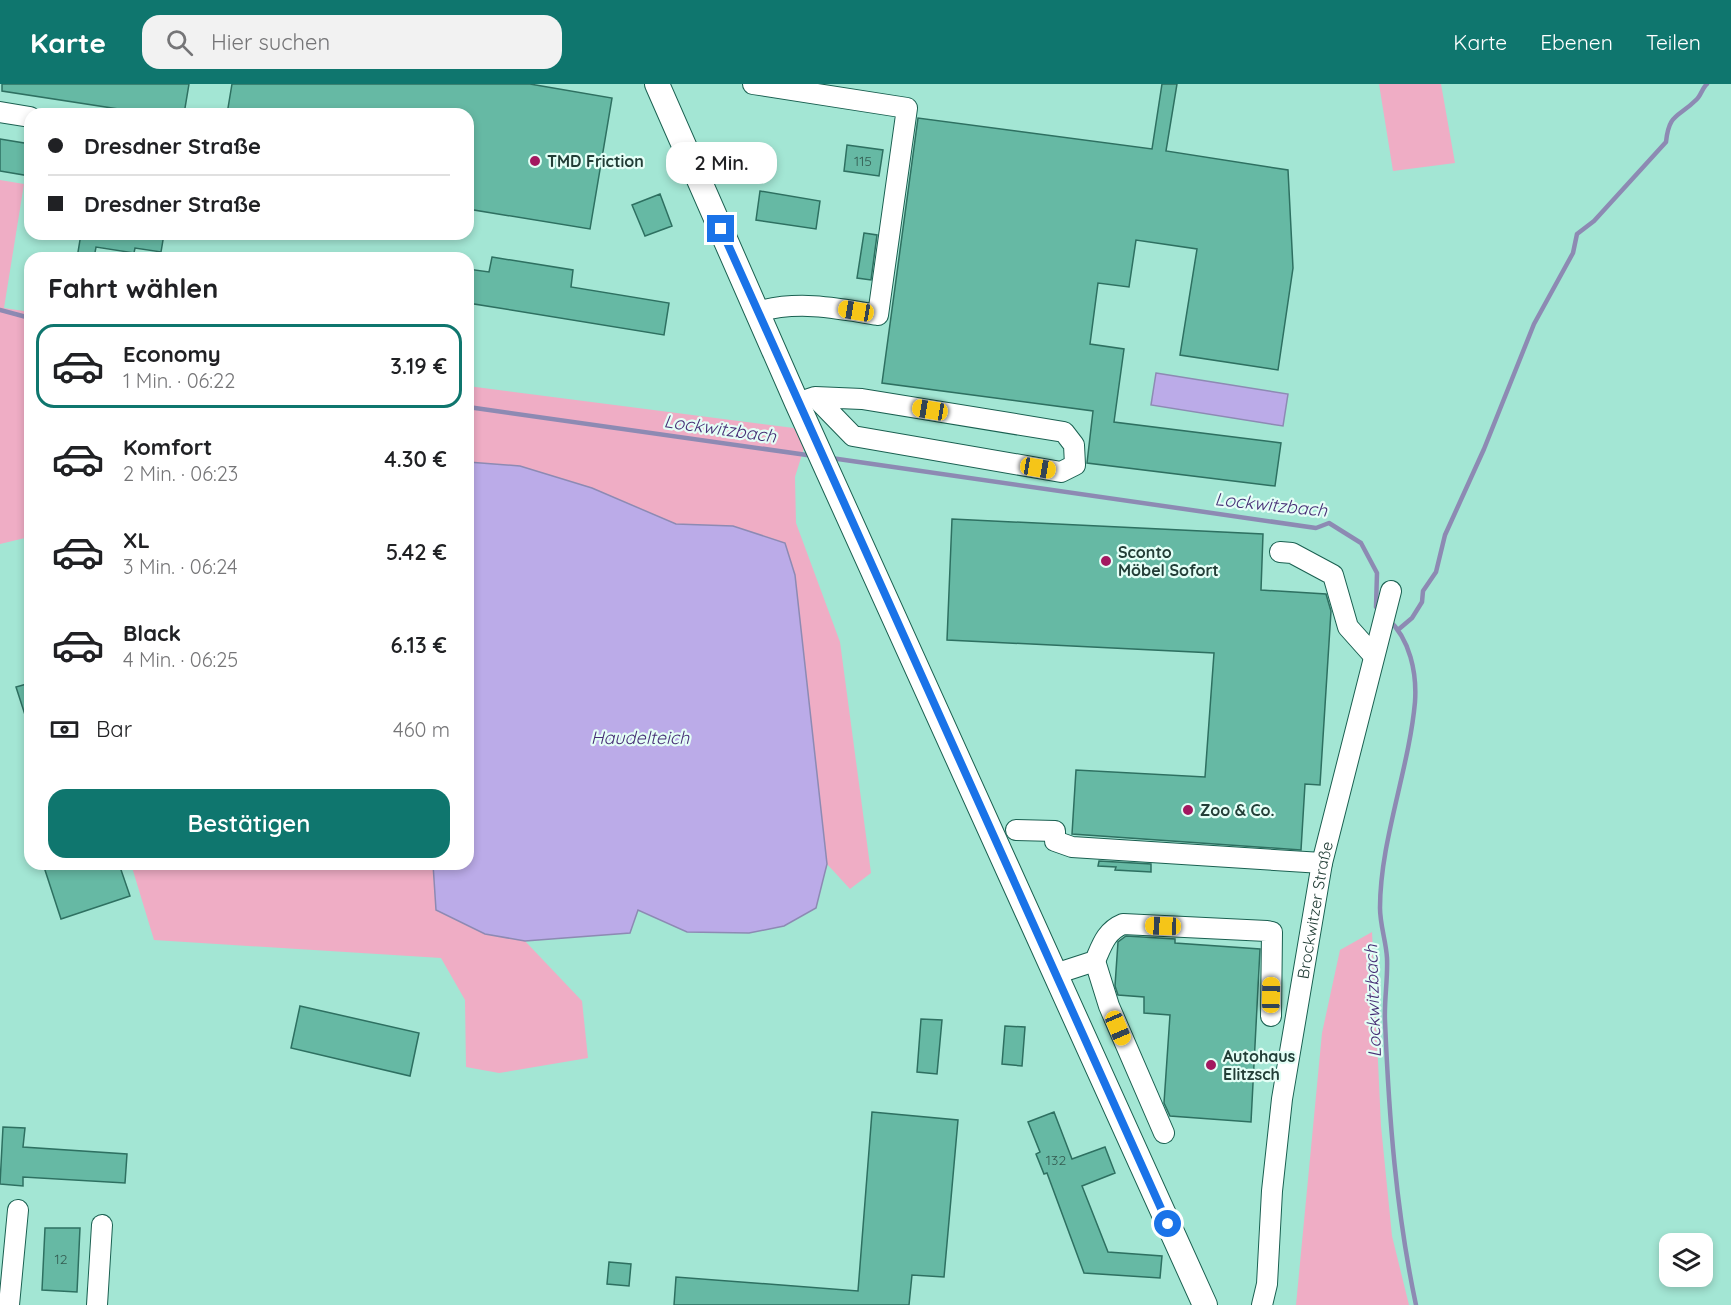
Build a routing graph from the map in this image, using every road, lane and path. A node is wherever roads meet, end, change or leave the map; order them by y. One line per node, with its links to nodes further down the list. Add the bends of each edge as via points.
1 (657, 84): 5 (main road)
2 (753, 84): 5 (lane, via 907,108 878,315 787,304)
3 (0, 112): 4 (lane)
4 (24, 116)
5 (757, 312): 6 (main road)
6 (806, 400): 6 (lane, via 862,399 1064,432 1074,445 1075,465 1061,472 853,436); 13 (main road, via 816,446)
7 (1280, 552): 9 (lane, via 1292,554 1332,575 1348,627)
8 (1391, 591): 9 (lane, Brockwitzer Straße)
9 (1373, 655): 11 (lane, Brockwitzer Straße)
10 (1016, 830): 11 (lane, via 1054,831 1054,841 1072,847)
11 (1322, 863): 21 (lane, Brockwitzer Straße, via 1282,1099 1279,1191)
12 (1095, 960): 13 (lane); 14 (lane, via 1107,935 1123,924 1272,933); 15 (lane, via 1109,1006)
13 (1055, 974): 20 (main road)
14 (1271, 1016)
15 (1164, 1133)
16 (18, 1210): 18 (lane)
17 (102, 1225): 19 (lane)
18 (9, 1305)
19 (97, 1305)
20 (1205, 1305)
21 (1262, 1305)

